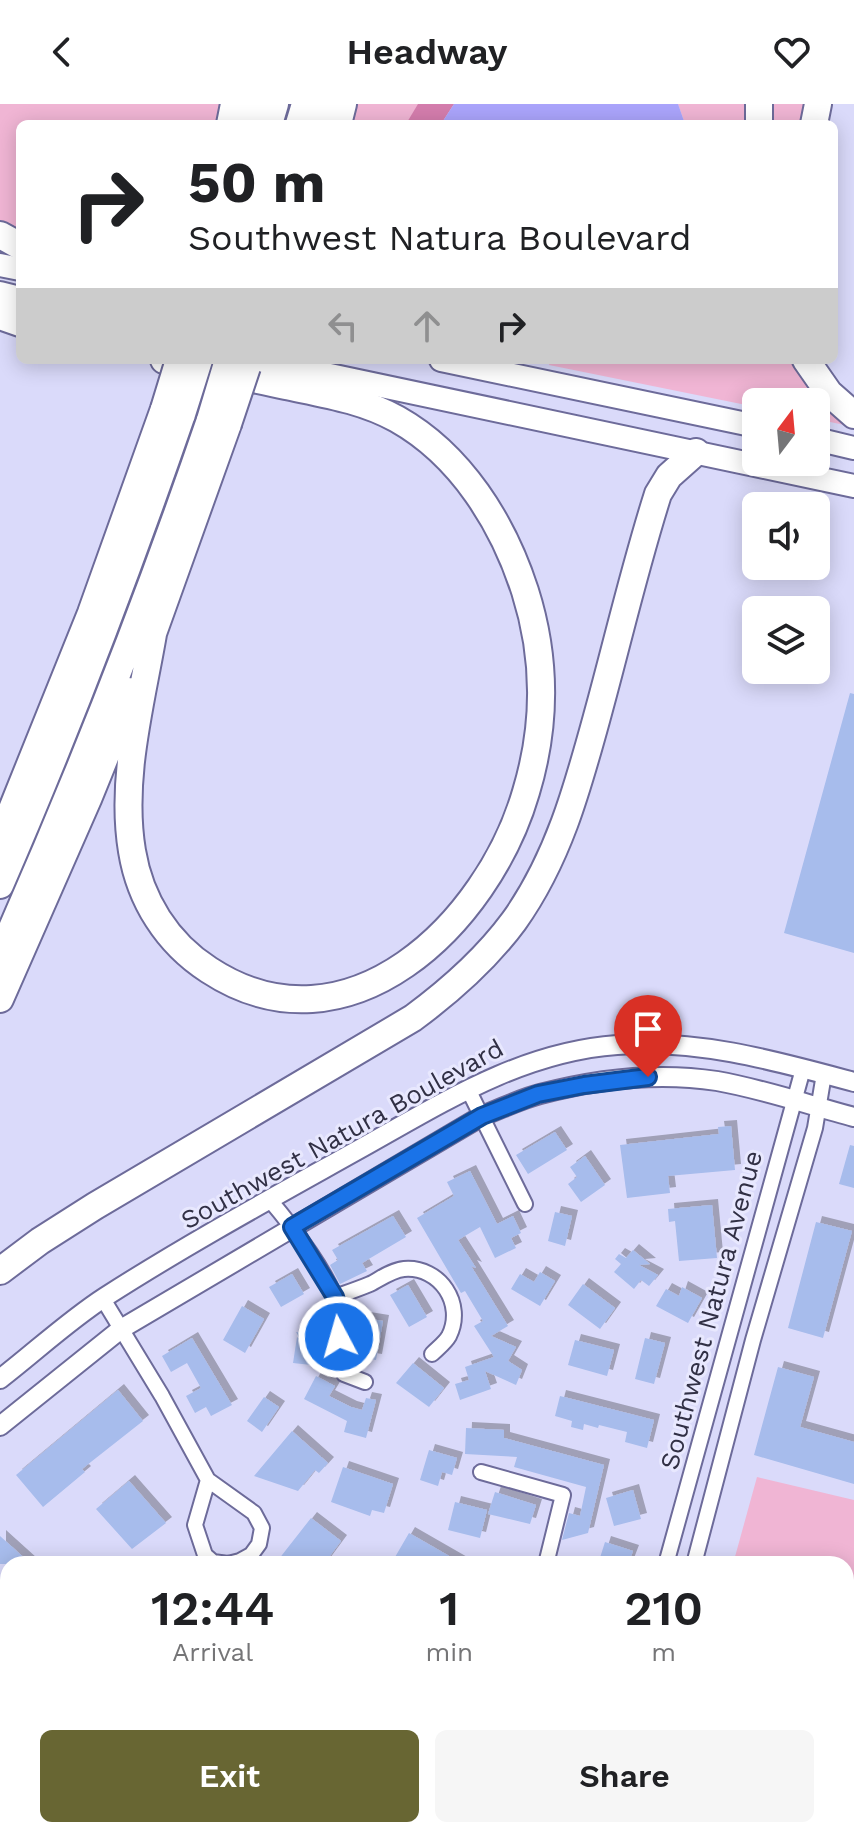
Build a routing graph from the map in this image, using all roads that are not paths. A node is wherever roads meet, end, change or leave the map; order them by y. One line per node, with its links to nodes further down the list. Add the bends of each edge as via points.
1 (179, 364): 8 (highway, bridge)
2 (183, 364): 16 (highway, via 355,401 398,419 464,476 514,562 530,608 541,676 539,734 529,781 490,873 448,927 416,957 363,988 299,999 221,978 172,939 142,888 129,828 130,772)
3 (197, 364): 8 (highway, bridge)
4 (246, 364): 10 (highway, bridge)
5 (262, 364): 14 (main road)
6 (460, 364): 11 (main road)
7 (809, 364): 9 (highway, via 829,393)
8 (173, 412): 17 (highway); 18 (highway, via 113,609)
9 (854, 415)
10 (219, 422): 16 (highway); 19 (highway)
11 (742, 423)
12 (830, 442): 13 (main road)
13 (854, 448)
14 (696, 452): 15 (main road); 34 (highway, via 658,494 559,840 525,904 485,956 413,1018 85,1211)
15 (854, 486)
16 (153, 634): 20 (highway)
17 (0, 839)
18 (0, 885)
19 (0, 955)
20 (0, 999)
21 (803, 1069): 22 (street, Southwest Natura Boulevard); 24 (street, Southwest Natura Boulevard, via 698,1045 614,1045 517,1066); 25 (street, Southwest Natura Avenue)
22 (824, 1074): 23 (street, Southwest Natura Boulevard); 26 (street, Southwest Natura Avenue)
23 (854, 1082)
24 (468, 1089): 27 (street); 30 (street, Southwest Natura Boulevard)
25 (793, 1101): 26 (street, Southwest Natura Boulevard); 27 (street, Southwest Natura Boulevard, via 719,1082 648,1077 538,1094); 29 (street, Southwest Natura Avenue)
26 (819, 1107): 28 (street, Southwest Natura Boulevard); 32 (street, Southwest Natura Avenue)
27 (482, 1116): 31 (street); 33 (street, Southwest Natura Boulevard)
28 (854, 1117)
29 (767, 1198): 32 (street); 47 (street, Southwest Natura Avenue)
30 (269, 1199): 33 (street); 36 (street, Southwest Natura Boulevard)
31 (525, 1204)
32 (792, 1206): 48 (street, Southwest Natura Avenue)
33 (292, 1227): 35 (street); 37 (street, Southwest Natura Boulevard)
34 (0, 1271)
35 (335, 1297): 38 (street, via 400,1269 431,1274 446,1287 453,1304 453,1326); 40 (street, via 341,1316 337,1358 344,1374)
36 (103, 1299): 37 (street); 39 (street, Southwest Natura Boulevard)
37 (121, 1329): 41 (street, Southwest Natura Boulevard); 43 (street)
38 (432, 1354)
39 (0, 1379)
40 (365, 1382)
41 (0, 1426)
42 (481, 1472): 46 (street, via 563,1495)
43 (208, 1480): 44 (street, via 195,1525); 45 (street, via 254,1513 262,1528)
44 (206, 1556)
45 (249, 1556)
46 (548, 1556)
47 (668, 1556)
48 (696, 1556)

